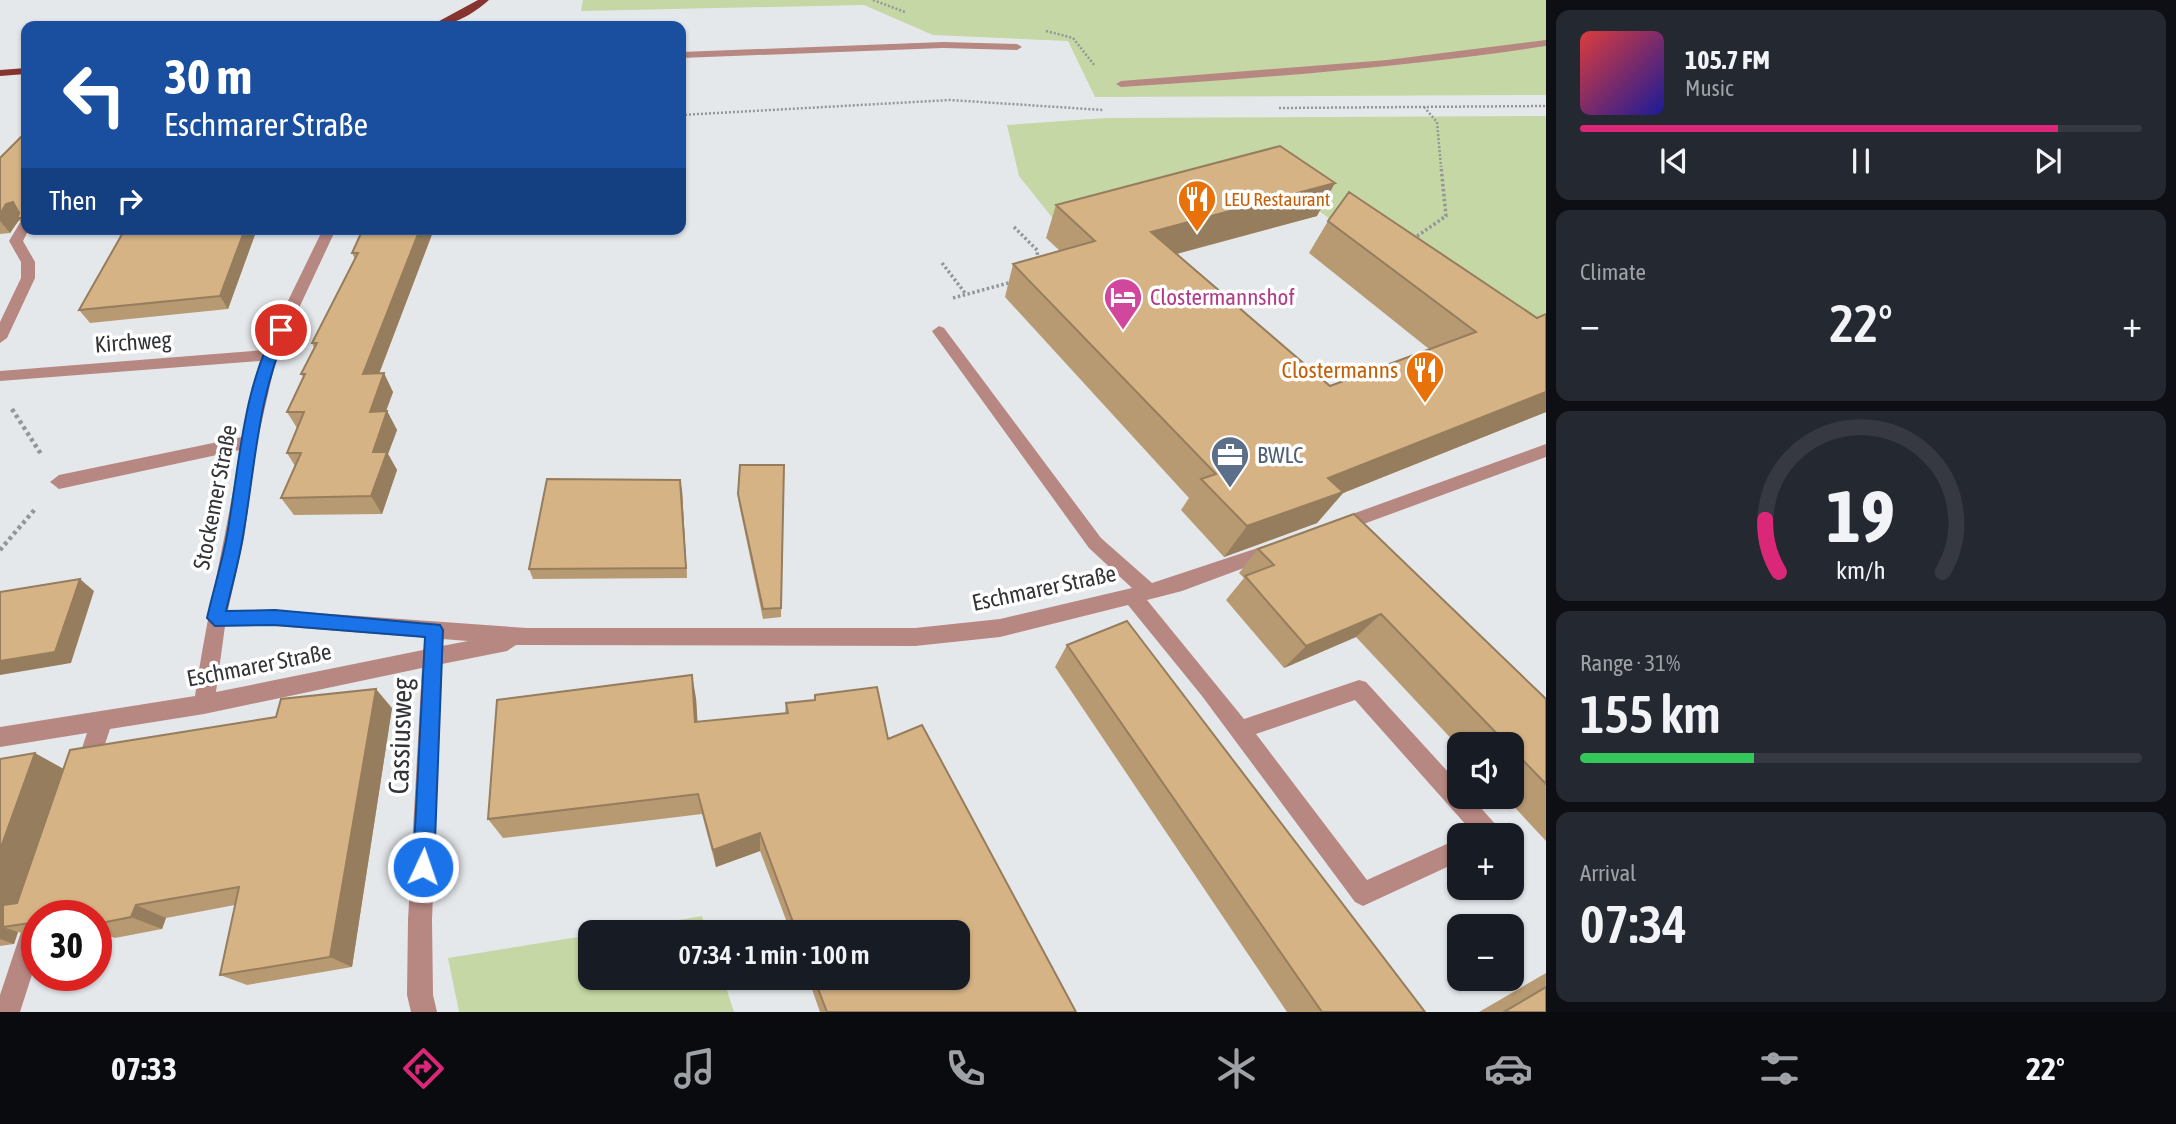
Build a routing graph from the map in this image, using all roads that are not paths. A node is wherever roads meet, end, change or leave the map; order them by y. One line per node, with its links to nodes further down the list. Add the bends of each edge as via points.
1 (484, 0): 2 (main road)
2 (448, 21)
3 (1546, 43): 8 (street, via 1326,71)
4 (1017, 47): 5 (street)
5 (686, 55)
6 (21, 71): 7 (main road)
7 (0, 73)
8 (1121, 84)
9 (21, 233): 12 (street, via 16,242 28,262 28,278)
10 (327, 235): 13 (street, Stockemer Straße)
11 (939, 331): 20 (street, via 1095,543)
12 (0, 338)
13 (269, 355): 14 (street, Kirchweg); 15 (street, Stockemer Straße)
14 (0, 376)
15 (249, 442): 17 (street); 21 (street, Stockemer Straße)
16 (1546, 450): 18 (street)
17 (60, 482)
18 (1325, 531)
19 (1286, 545): 20 (street, Eschmarer Straße)
20 (1140, 594): 23 (street, Eschmarer Straße, via 1000,628 915,637); 27 (street)
21 (215, 618): 22 (street, Eschmarer Straße); 25 (street, Stockemer Straße)
22 (434, 630): 23 (street, Eschmarer Straße); 24 (street, Cassiusweg)
23 (527, 637): 24 (street, Eschmarer Straße)
24 (433, 657): 25 (street, Eschmarer Straße); 34 (street, Cassiusweg, via 420,920)
25 (204, 704): 26 (street, Eschmarer Straße)
26 (102, 720): 28 (street, Eschmarer Straße); 29 (street)
27 (1240, 730): 30 (street, via 1359,689); 31 (street, via 1363,894)
28 (0, 737)
29 (81, 785)
30 (1479, 823)
31 (1447, 855)
32 (21, 969): 33 (street)
33 (7, 1012)
34 (424, 1012)

